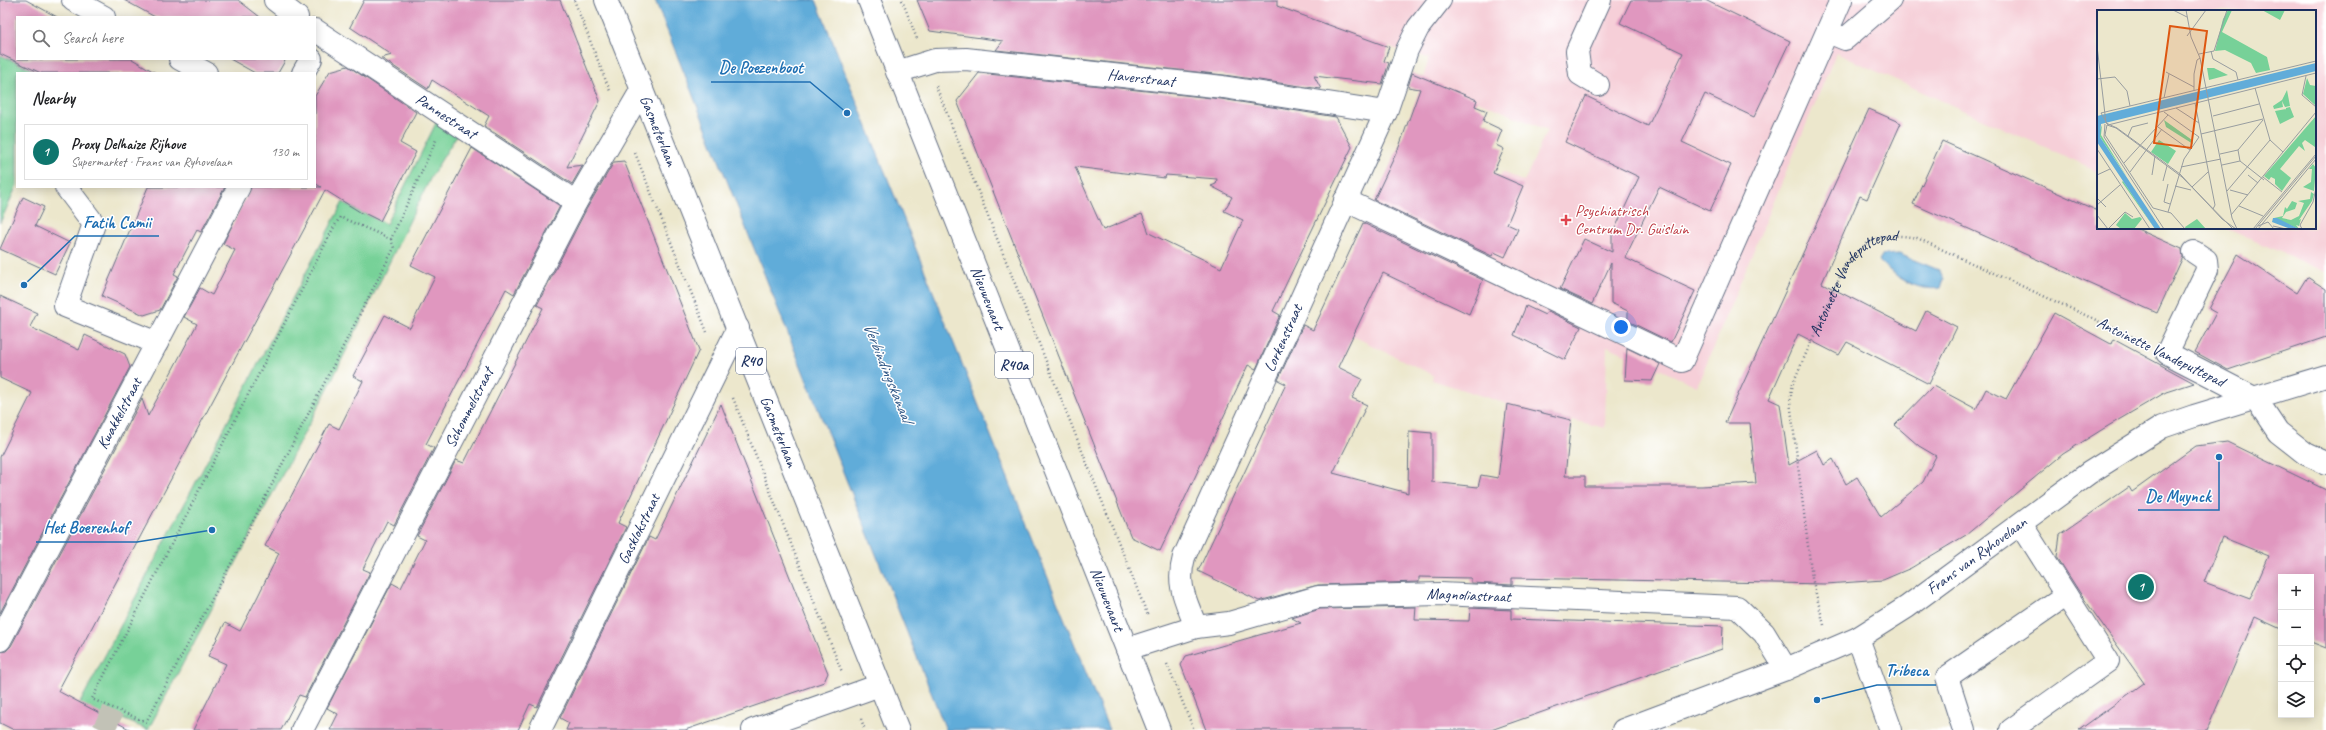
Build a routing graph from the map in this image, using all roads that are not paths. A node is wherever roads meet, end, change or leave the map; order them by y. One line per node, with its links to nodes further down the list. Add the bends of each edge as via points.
1 (73, 0): 9 (street)
2 (275, 0): 10 (street)
3 (606, 0): 19 (street, Gasmeterlaan / R40)
4 (869, 0): 17 (street, Nieuwevaart / R40a)
5 (1440, 0): 20 (street, Lorkenstraat, via 1418,28 1407,50)
6 (1600, 0): 18 (street, via 1576,51 1580,74)
7 (1841, 0): 11 (street)
8 (1890, 0): 11 (street, via 1845,39)
9 (102, 16)
10 (297, 16)
11 (1828, 32): 23 (street, via 1682,361)
12 (318, 40): 24 (street, Pannestraat, via 446,117)
13 (182, 60): 15 (street)
14 (310, 60): 16 (street)
15 (204, 72)
16 (304, 72)
17 (897, 72): 20 (street, Haverstraat, via 926,62 966,59 1223,87); 36 (street, Nieuwevaart / R40a)
18 (1598, 85)
19 (642, 89): 24 (street, Schommelstraat); 26 (street, Gasmeterlaan / R40)
20 (1386, 112): 23 (street, Lorkenstraat)
21 (67, 188): 27 (street, via 94,224 65,306)
22 (238, 188): 27 (street, Kwakkelstraat)
23 (1345, 200): 33 (street, Lorkenstraat, via 1184,557 1180,573 1181,588)
24 (576, 202): 39 (street, Schommelstraat)
25 (2194, 252): 29 (street, Antoinette Vandeputtepad, via 2206,260 2207,270 2168,353)
26 (738, 328): 38 (street, Gasmeterlaan / R40); 40 (street, Gasklokstraat)
27 (157, 343): 35 (street, Kwakkelstraat)
28 (2326, 376): 29 (street, Frans van Ryhovelaan)
29 (2256, 399): 30 (street, via 2278,432 2306,454); 31 (street, Frans van Ryhovelaan, via 2162,427 2089,473)
30 (2326, 463)
31 (2021, 524): 32 (street); 34 (street, Frans van Ryhovelaan)
32 (2066, 595): 46 (street, via 1947,678); 47 (street, via 2108,661)
33 (1196, 626): 36 (street, Magnoliastraat); 37 (street, Magnoliastraat, via 1229,624 1318,597 1440,594 1737,607 1764,633)
34 (1858, 638): 37 (street, Frans van Ryhovelaan); 45 (street)
35 (0, 640)
36 (1127, 649): 43 (street, Nieuwevaart / R40a)
37 (1786, 669): 44 (street, Frans van Ryhovelaan)
38 (880, 685): 41 (street); 42 (street, Gasmeterlaan / R40)
39 (302, 730)
40 (540, 730)
41 (753, 730)
42 (898, 730)
43 (1159, 730)
44 (1623, 730)
45 (1891, 730)
46 (1964, 730)
47 (2011, 730)

